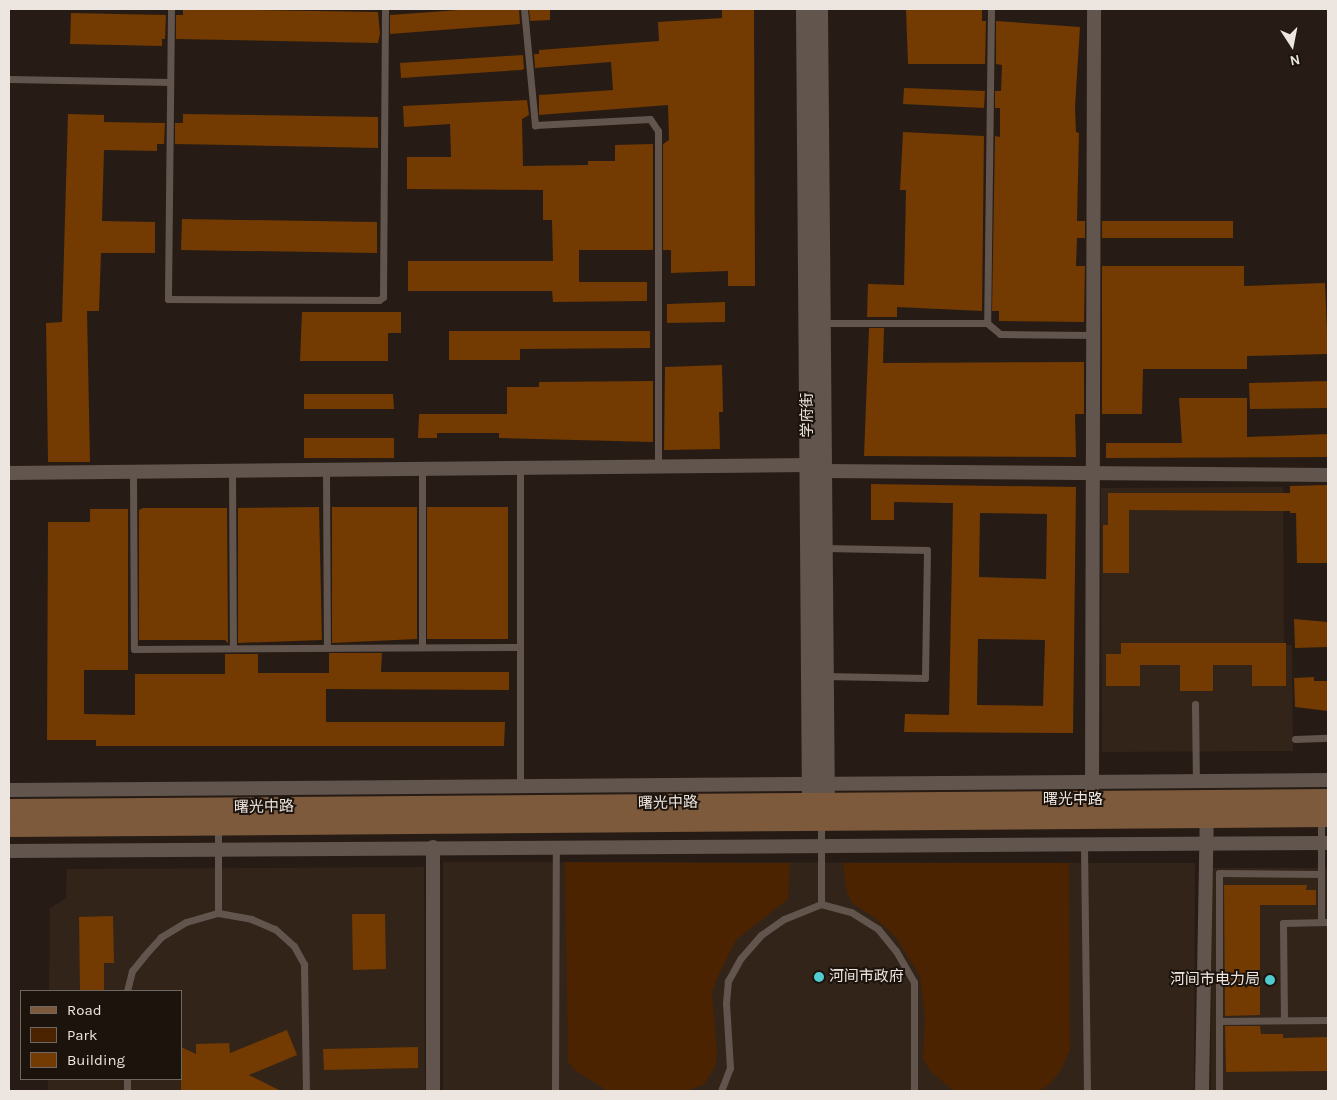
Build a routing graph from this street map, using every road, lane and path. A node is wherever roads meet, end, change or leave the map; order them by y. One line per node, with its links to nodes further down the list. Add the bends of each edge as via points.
1 (171, 9): 9 (lane)
2 (385, 9): 9 (lane, via 383,297 379,300 168,299)
3 (524, 9): 13 (lane, via 535,125 650,119 658,131)
4 (805, 9): 15 (street, 学府街)
5 (819, 9): 10 (street, 学府街)
6 (991, 9): 11 (lane)
7 (1094, 9): 12 (street)
8 (9, 79): 9 (lane)
9 (170, 82)
10 (822, 323): 11 (lane); 15 (street, 学府街)
11 (986, 323): 12 (lane, via 1000,334)
12 (1092, 335): 20 (street)
13 (658, 467): 14 (street); 15 (street)
14 (520, 468): 16 (street); 25 (lane)
15 (816, 468): 20 (street); 23 (street, 学府街); 37 (street, 学府街)
16 (422, 469): 17 (street); 24 (lane)
17 (326, 470): 18 (street); 27 (lane)
18 (232, 471): 19 (street); 26 (lane)
19 (133, 472): 21 (street); 26 (lane, via 134,649)
20 (1091, 472): 22 (street); 36 (street)
21 (9, 473)
22 (1328, 475)
23 (824, 548): 28 (street, 学府街); 28 (lane, via 927,550 925,678)
24 (422, 647): 25 (lane); 27 (lane)
25 (520, 647): 34 (lane)
26 (233, 648): 27 (lane)
27 (327, 648)
28 (825, 676): 37 (street, 学府街)
29 (1196, 704): 33 (lane)
30 (1328, 738): 31 (lane)
31 (1294, 739)
32 (1328, 780): 33 (street)
33 (1196, 781): 36 (street)
34 (520, 786): 35 (street); 37 (street)
35 (9, 790)
36 (1092, 791): 37 (main road, 曙光中路); 39 (main road, 曙光中路)
37 (819, 805): 38 (main road, 曙光中路); 40 (main road, 曙光中路); 41 (main road, 曙光中路); 46 (lane)
38 (9, 809)
39 (1326, 811): 40 (main road, 曙光中路); 43 (lane)
40 (1207, 818): 44 (street)
41 (218, 826): 42 (main road, 曙光中路); 49 (lane)
42 (9, 827)
43 (1325, 843): 44 (street); 51 (lane)
44 (1206, 844): 45 (street); 65 (street)
45 (1084, 845): 46 (street); 64 (lane)
46 (821, 846): 48 (street); 52 (lane)
47 (433, 847): 48 (street); 49 (street); 60 (street)
48 (556, 848): 61 (lane)
49 (218, 850): 50 (street); 53 (lane)
50 (9, 851)
51 (1321, 874): 54 (lane); 58 (lane, via 1219,873)
52 (821, 904): 62 (lane, via 784,919 761,935 741,958 728,981 726,1003 730,1068); 63 (lane, via 851,912 878,929 896,951 914,982)
53 (218, 913): 55 (lane, via 186,922 160,937 132,971); 59 (lane, via 252,919 275,929 294,946 304,964)
54 (1325, 922): 56 (lane, via 1283,923)
55 (127, 990)
56 (1284, 1020): 57 (lane); 58 (lane)
57 (1328, 1020)
58 (1219, 1021): 66 (lane)
59 (306, 1091)
60 (432, 1091)
61 (555, 1091)
62 (721, 1091)
63 (914, 1091)
64 (1087, 1091)
65 (1202, 1091)
66 (1219, 1091)

